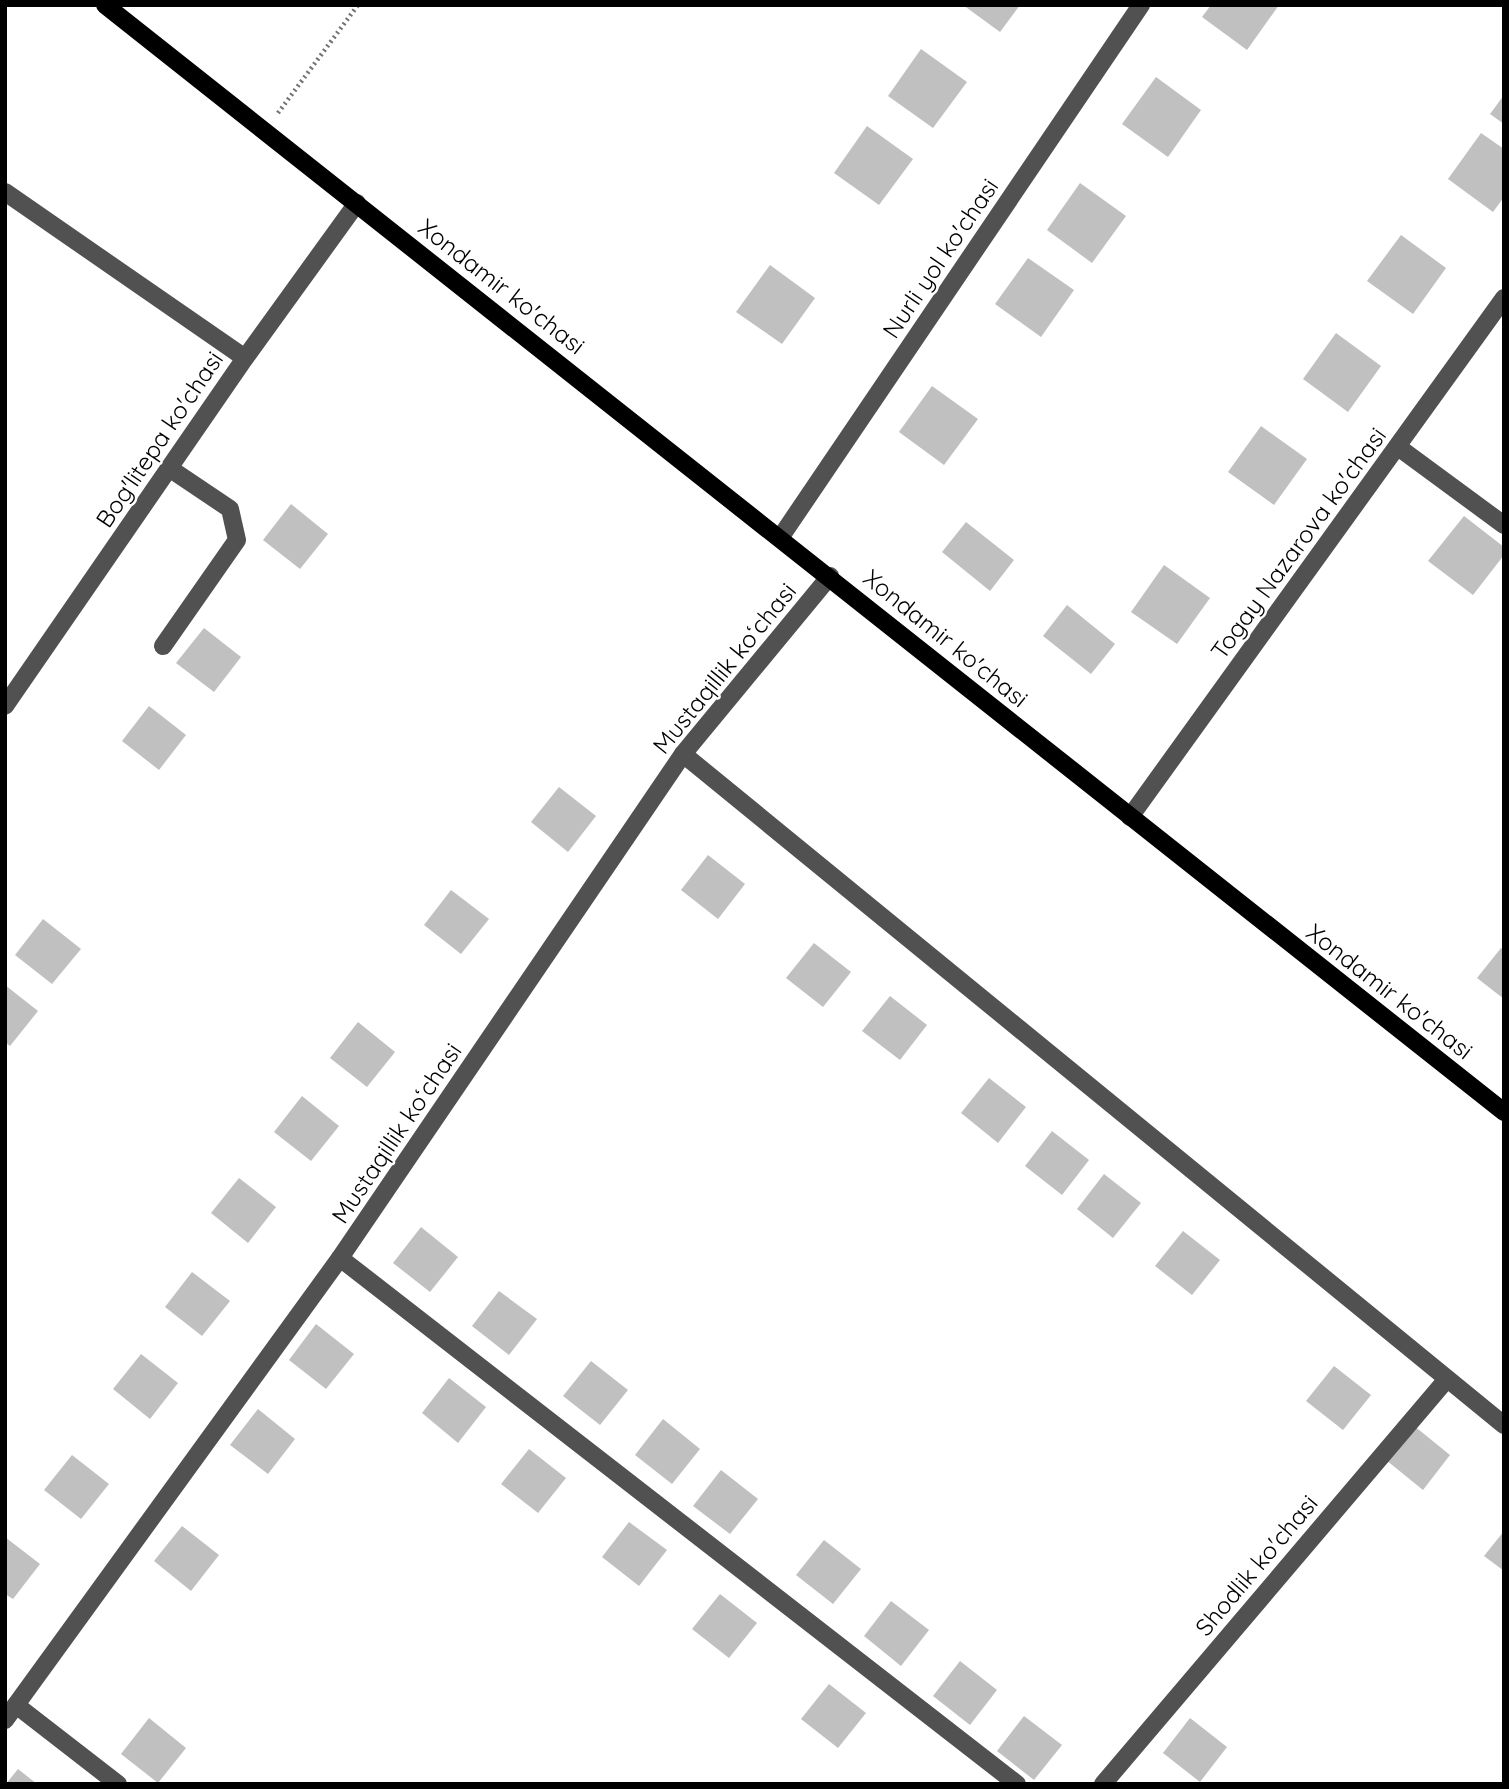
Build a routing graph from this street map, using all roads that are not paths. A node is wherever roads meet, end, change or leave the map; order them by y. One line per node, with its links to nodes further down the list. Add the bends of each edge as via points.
1 (105, 5): 4 (main road, Xondamir ko'chasi)
2 (1141, 5): 10 (street, Nurli yol ko'chasi)
3 (5, 192): 6 (street)
4 (357, 203): 6 (street, Bog'litepa ko'chasi); 10 (main road, Xondamir ko'chasi)
5 (1504, 298): 7 (street, Togay Nazarova ko'chasi)
6 (245, 358): 8 (street, Bog'litepa ko'chasi)
7 (1398, 447): 9 (street); 15 (street, Togay Nazarova ko'chasi)
8 (169, 468): 12 (street, via 230,509 237,540); 13 (street, Bog'litepa ko'chasi)
9 (1504, 525)
10 (780, 538): 11 (main road, Xondamir ko'chasi)
11 (830, 576): 14 (street, Mustaqillik koʻchasi); 15 (main road, Xondamir ko'chasi)
12 (163, 646)
13 (5, 706)
14 (683, 754): 17 (street, Mustaqillik koʻchasi); 18 (street)
15 (1130, 817): 16 (main road, Xondamir ko'chasi)
16 (1504, 1112)
17 (340, 1258): 20 (street, Mustaqillik koʻchasi); 22 (street)
18 (1447, 1379): 19 (street); 23 (street, Shodlik ko'chasi)
19 (1504, 1425)
20 (10, 1712): 21 (street)
21 (118, 1784)
22 (1017, 1784)
23 (1103, 1784)

